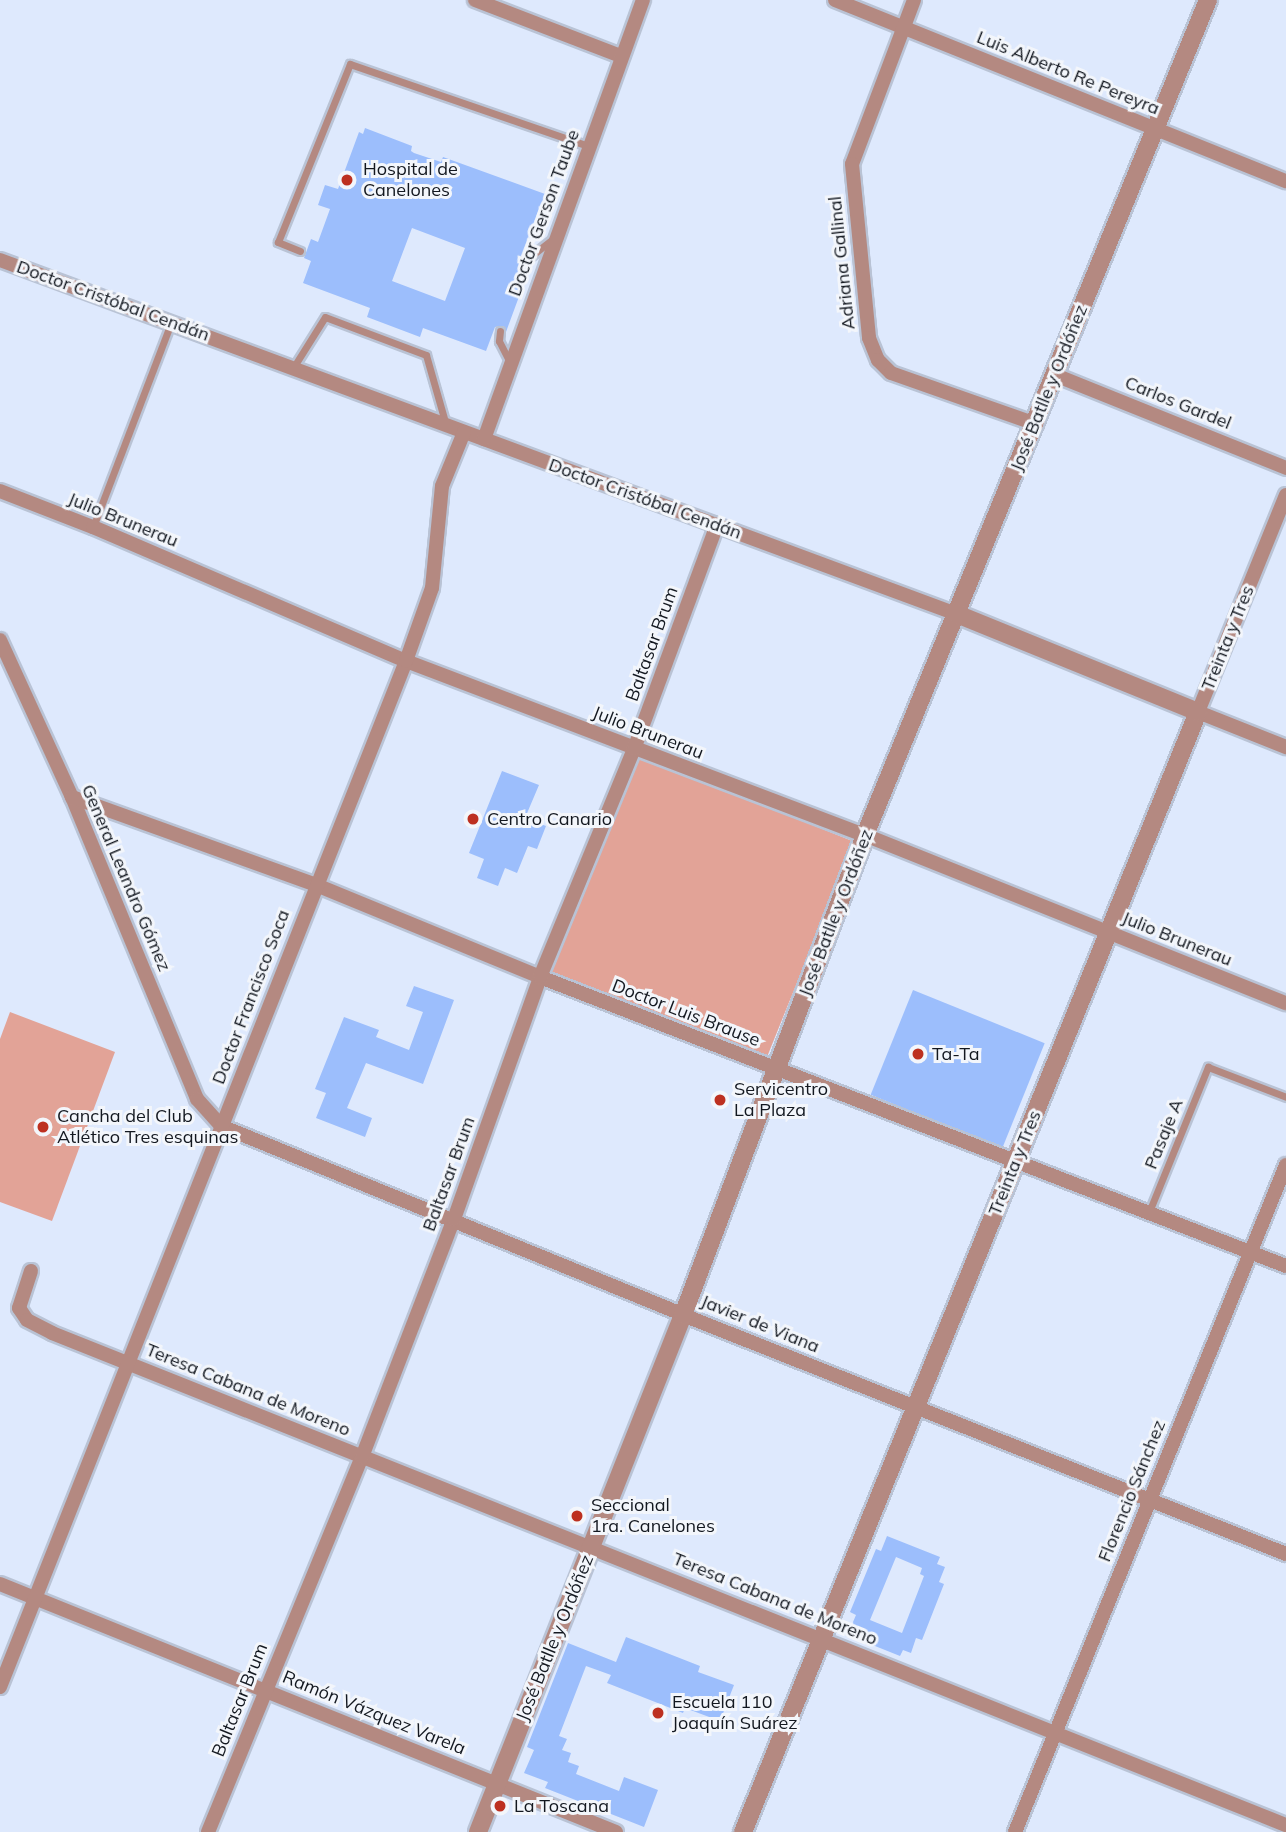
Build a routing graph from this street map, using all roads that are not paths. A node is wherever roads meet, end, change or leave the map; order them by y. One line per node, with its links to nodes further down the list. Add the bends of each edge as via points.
1 (475, 0): 7 (street)
2 (643, 0): 7 (street, Doctor Gerson Taube)
3 (835, 0): 6 (street, Luis Alberto Re Pereyra)
4 (914, 0): 6 (street, Adriana Gallinal)
5 (1208, 0): 8 (street, José Batlle y Ordóñez)
6 (903, 27): 8 (street, Luis Alberto Re Pereyra); 20 (street, Adriana Gallinal, via 852,164 869,338 878,360 891,373)
7 (621, 56): 9 (street, Doctor Gerson Taube)
8 (1157, 130): 10 (street, Luis Alberto Re Pereyra); 19 (street, José Batlle y Ordóñez)
9 (588, 146): 11 (street, Doctor Gerson Taube); 12 (lane, via 349,64 278,243)
10 (1286, 181)
11 (554, 238): 14 (lane); 17 (street, Doctor Gerson Taube)
12 (300, 251)
13 (0, 260): 15 (street, Doctor Cristóbal Cendán)
14 (526, 260)
15 (171, 323): 18 (street, Doctor Cristóbal Cendán); 28 (lane)
16 (500, 331): 17 (lane, via 499,341)
17 (510, 364): 23 (street, Doctor Gerson Taube)
18 (293, 368): 21 (street, Doctor Cristóbal Cendán); 21 (lane, via 325,317 401,345 426,355)
19 (1055, 375): 20 (street, José Batlle y Ordóñez); 24 (street, Carlos Gardel)
20 (1035, 424): 29 (street, José Batlle y Ordóñez)
21 (446, 425): 22 (street, Doctor Cristóbal Cendán)
22 (464, 432): 23 (street, Doctor Cristóbal Cendán); 31 (street, Doctor Francisco Soca, via 442,486 432,588)
23 (484, 439): 27 (street, Doctor Cristóbal Cendán)
24 (1286, 468)
25 (0, 491): 28 (street, Julio Brunerau)
26 (1286, 495): 32 (street, Treinta y Tres)
27 (717, 525): 29 (street, Doctor Cristóbal Cendán); 34 (street, Baltasar Brum)
28 (93, 527): 31 (street, Julio Brunerau)
29 (954, 613): 32 (street, Doctor Cristóbal Cendán); 36 (street, José Batlle y Ordóñez)
30 (0, 640): 35 (street, General Leandro Gómez)
31 (406, 661): 34 (street, Julio Brunerau); 37 (street, Doctor Francisco Soca)
32 (1198, 712): 33 (street, Doctor Cristóbal Cendán); 38 (street, Treinta y Tres)
33 (1286, 747)
34 (634, 749): 36 (street, Julio Brunerau); 39 (street, Baltasar Brum)
35 (72, 797): 37 (street, Doctor Luis Brause); 43 (street, General Leandro Gómez, via 197,1099)
36 (865, 835): 38 (street, Julio Brunerau); 41 (street, José Batlle y Ordóñez)
37 (316, 885): 39 (street, Doctor Luis Brause); 43 (street, Doctor Francisco Soca)
38 (1109, 933): 40 (street, Julio Brunerau); 44 (street, Treinta y Tres)
39 (540, 977): 41 (street, Doctor Luis Brause); 47 (street, Baltasar Brum)
40 (1286, 1003)
41 (775, 1068): 44 (street, Doctor Luis Brause); 51 (street, José Batlle y Ordóñez)
42 (1286, 1097): 46 (lane, Pasaje A, via 1208,1068)
43 (221, 1126): 47 (street, Javier de Viana); 52 (street, Doctor Francisco Soca)
44 (1016, 1161): 46 (street, Doctor Luis Brause); 53 (street, Treinta y Tres)
45 (1286, 1164): 48 (street, Florencio Sánchez)
46 (1149, 1212): 48 (street, Doctor Luis Brause)
47 (454, 1219): 51 (street, Javier de Viana); 54 (street, Baltasar Brum)
48 (1250, 1252): 49 (street, Doctor Luis Brause); 55 (street, Florencio Sánchez)
49 (1286, 1266)
50 (31, 1270): 52 (street, Teresa Cabana de Moreno, via 19,1308 27,1320)
51 (683, 1315): 53 (street, Javier de Viana); 56 (street, José Batlle y Ordóñez)
52 (126, 1362): 54 (street, Teresa Cabana de Moreno); 59 (street, Doctor Francisco Soca)
53 (916, 1407): 55 (street, Javier de Viana); 60 (street, Treinta y Tres)
54 (362, 1457): 56 (street, Teresa Cabana de Moreno); 62 (street, Baltasar Brum)
55 (1150, 1499): 57 (street, Javier de Viana); 63 (street, Florencio Sánchez)
56 (591, 1547): 60 (street, Teresa Cabana de Moreno); 64 (street, José Batlle y Ordóñez)
57 (1286, 1554)
58 (0, 1584): 59 (street, Ramón Vázquez Varela)
59 (35, 1598): 61 (street, Doctor Francisco Soca); 62 (street, Ramón Vázquez Varela)
60 (822, 1638): 63 (street, Teresa Cabana de Moreno); 69 (street, Treinta y Tres)
61 (0, 1687)
62 (265, 1688): 64 (street, Ramón Vázquez Varela); 66 (street, Baltasar Brum)
63 (1055, 1733): 65 (street, Teresa Cabana de Moreno); 70 (street, Florencio Sánchez)
64 (497, 1784): 67 (street, José Batlle y Ordóñez); 68 (street, Ramón Vázquez Varela)
65 (1286, 1825)
66 (208, 1832)
67 (478, 1832)
68 (616, 1832)
69 (743, 1832)
70 (1015, 1832)

